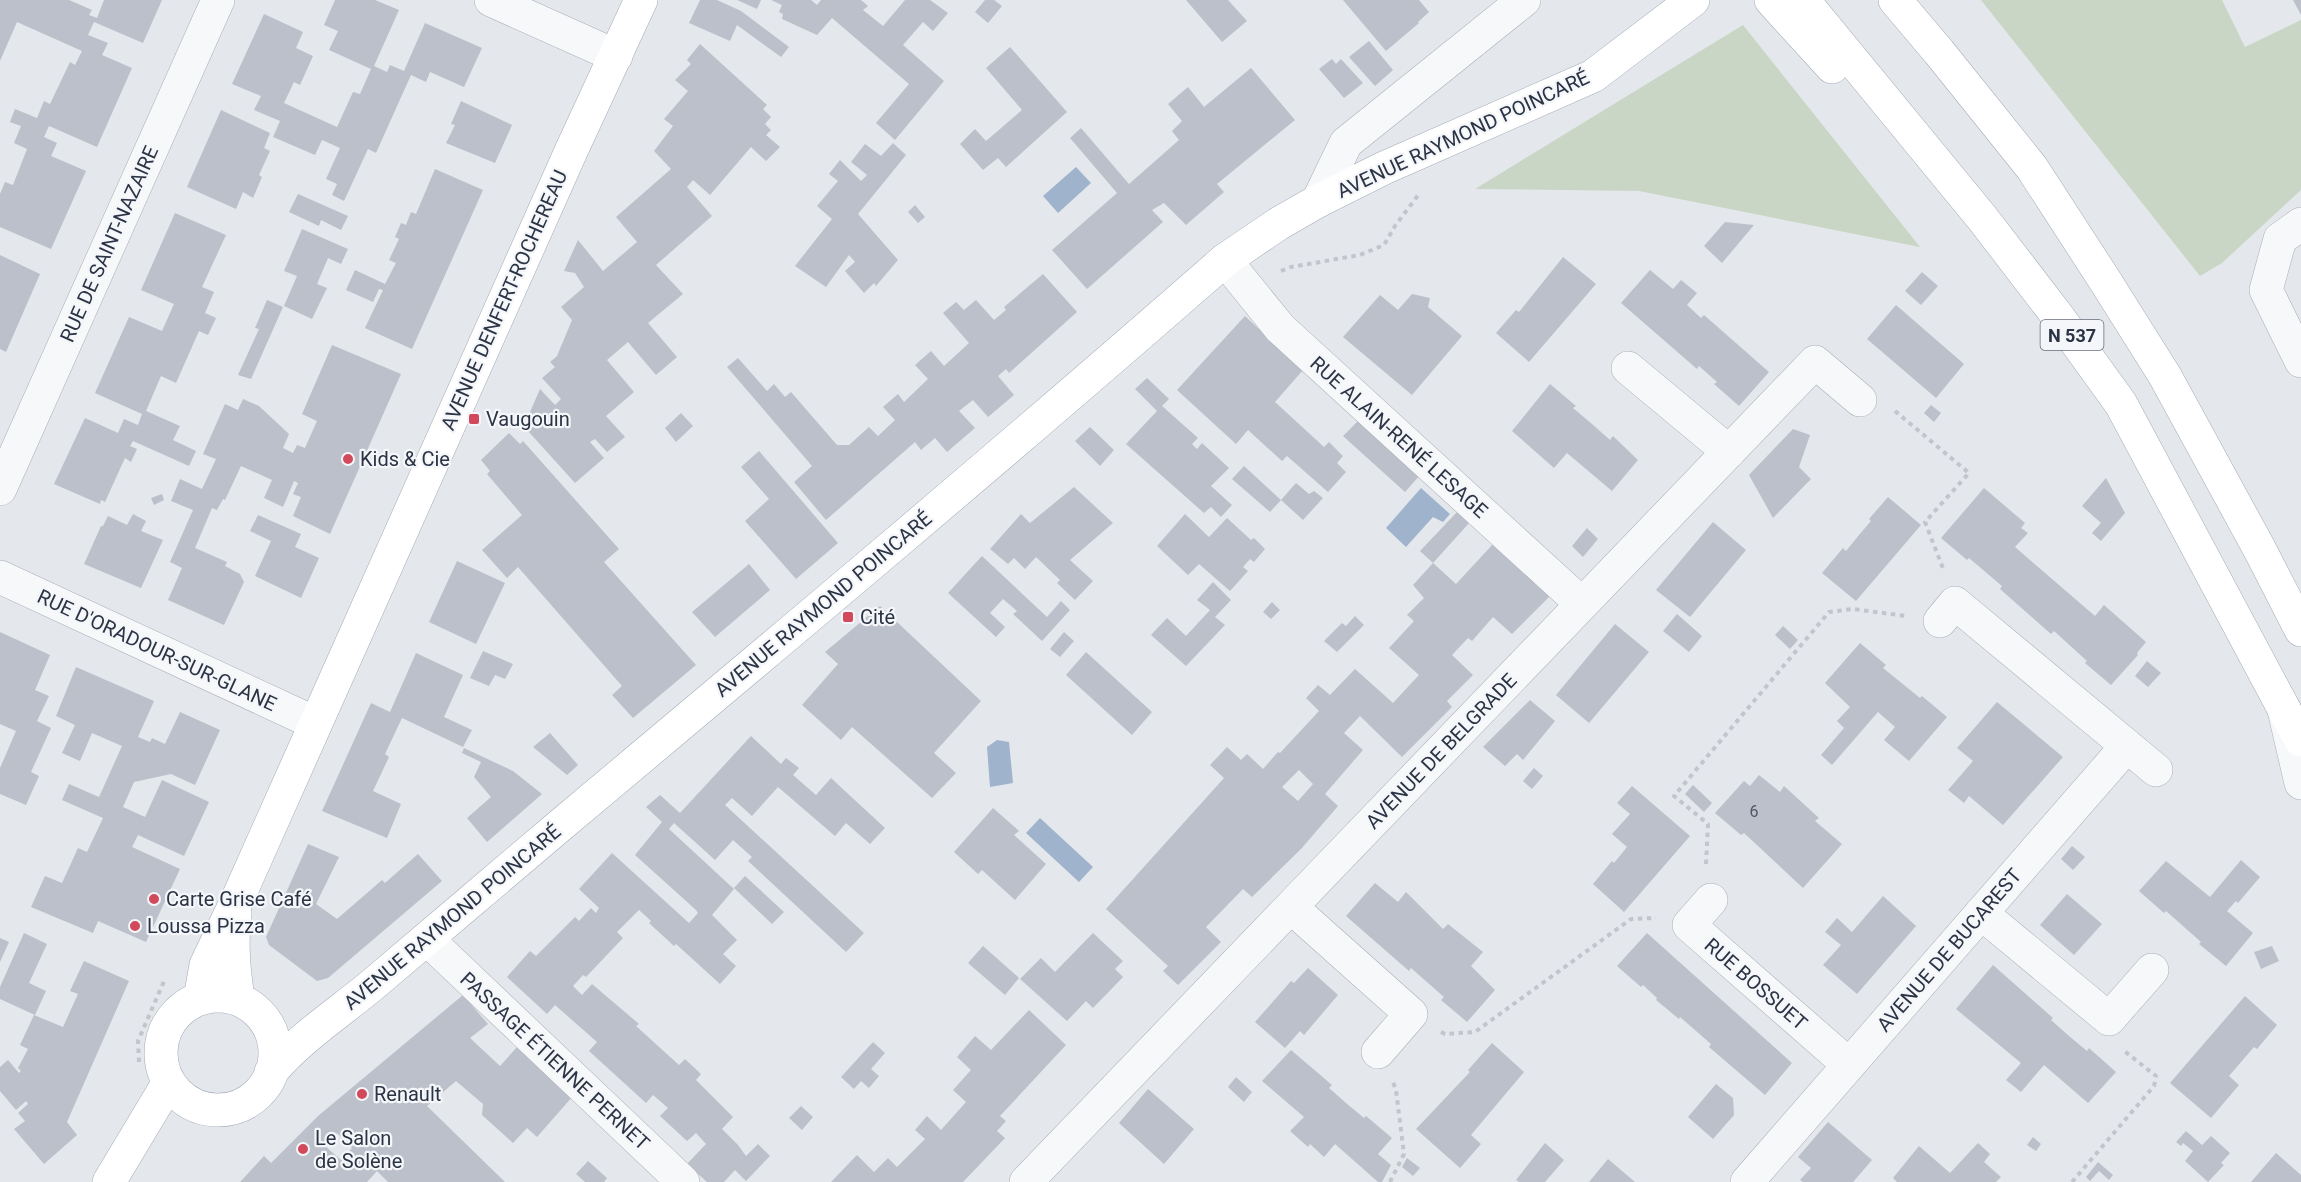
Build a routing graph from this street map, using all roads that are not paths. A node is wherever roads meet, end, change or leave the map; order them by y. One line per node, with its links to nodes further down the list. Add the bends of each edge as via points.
1 (218, 0): 18 (street, RUE DE SAINT-NAZAIRE)
2 (491, 0): 9 (street)
3 (641, 0): 9 (main road, AVENUE DENFERT-ROCHEREAU)
4 (1524, 0): 11 (street, AVENUE RAYMOND POINCARÉ, via 1346,143)
5 (1771, 0): 10 (main road, via 1830,66)
6 (1803, 0): 10 (main road, N 537)
7 (1895, 0): 22 (main road, N 537, via 2032,168 2104,279 2165,376)
8 (1686, 5): 11 (main road, AVENUE RAYMOND POINCARÉ, via 1593,76)
9 (616, 56): 24 (main road, AVENUE DENFERT-ROCHEREAU)
10 (1884, 100): 23 (main road, N 537, via 2019,267 2121,404)
11 (1318, 201): 13 (main road, AVENUE RAYMOND POINCARÉ, via 1278,224)
12 (2290, 232): 14 (street, via 2266,290)
13 (1235, 273): 20 (street, RUE ALAIN-RENÉ LESAGE, via 1280,328); 33 (main road, AVENUE RAYMOND POINCARÉ, via 853,579)
14 (2301, 361)
15 (1629, 368): 17 (street)
16 (1860, 400): 17 (street, AVENUE DE BELGRADE, via 1815,362)
17 (1729, 452): 20 (street, AVENUE DE BELGRADE)
18 (0, 489)
19 (0, 577): 24 (street, RUE D'ORADOUR-SUR-GLANE)
20 (1582, 604): 31 (street, AVENUE DE BELGRADE)
21 (1947, 612): 26 (street)
22 (2301, 630)
23 (2284, 709): 25 (main road, N 537); 28 (street)
24 (315, 723): 29 (main road, AVENUE DENFERT-ROCHEREAU)
25 (2301, 740)
26 (2126, 747): 27 (street); 32 (street, AVENUE DE BUCAREST)
27 (2156, 770)
28 (2301, 783)
29 (238, 898): 35 (main road, AVENUE DENFERT-ROCHEREAU, via 206,965); 36 (main road, AVENUE DENFERT-ROCHEREAU, via 232,934)
30 (1711, 900): 40 (street, RUE BOSSUET, via 1689,926)
31 (1291, 907): 39 (street, via 1411,1014); 46 (street, AVENUE DE BELGRADE)
32 (1981, 913): 34 (street, via 2109,1019); 40 (street, AVENUE DE BUCAREST)
33 (427, 939): 37 (main road, AVENUE RAYMOND POINCARÉ); 45 (street, PASSAGE ÉTIENNE PERNET)
34 (2152, 970)
35 (200, 999): 36 (main road, via 219,995); 42 (main road, via 187,1004 166,1028 161,1046 162,1065)
36 (237, 999): 38 (main road)
37 (335, 1016): 38 (main road, AVENUE RAYMOND POINCARÉ); 41 (main road, AVENUE RAYMOND POINCARÉ, via 307,1035)
38 (264, 1019): 41 (main road, via 275,1053)
39 (1378, 1052)
40 (1850, 1065): 47 (street, AVENUE DE BUCAREST)
41 (271, 1072): 43 (main road, via 263,1087 234,1107)
42 (169, 1082): 43 (main road, via 177,1093); 44 (main road)
43 (200, 1107): 44 (main road, via 166,1127)
44 (113, 1175)
45 (683, 1182)
46 (1026, 1182)
47 (1747, 1182)

